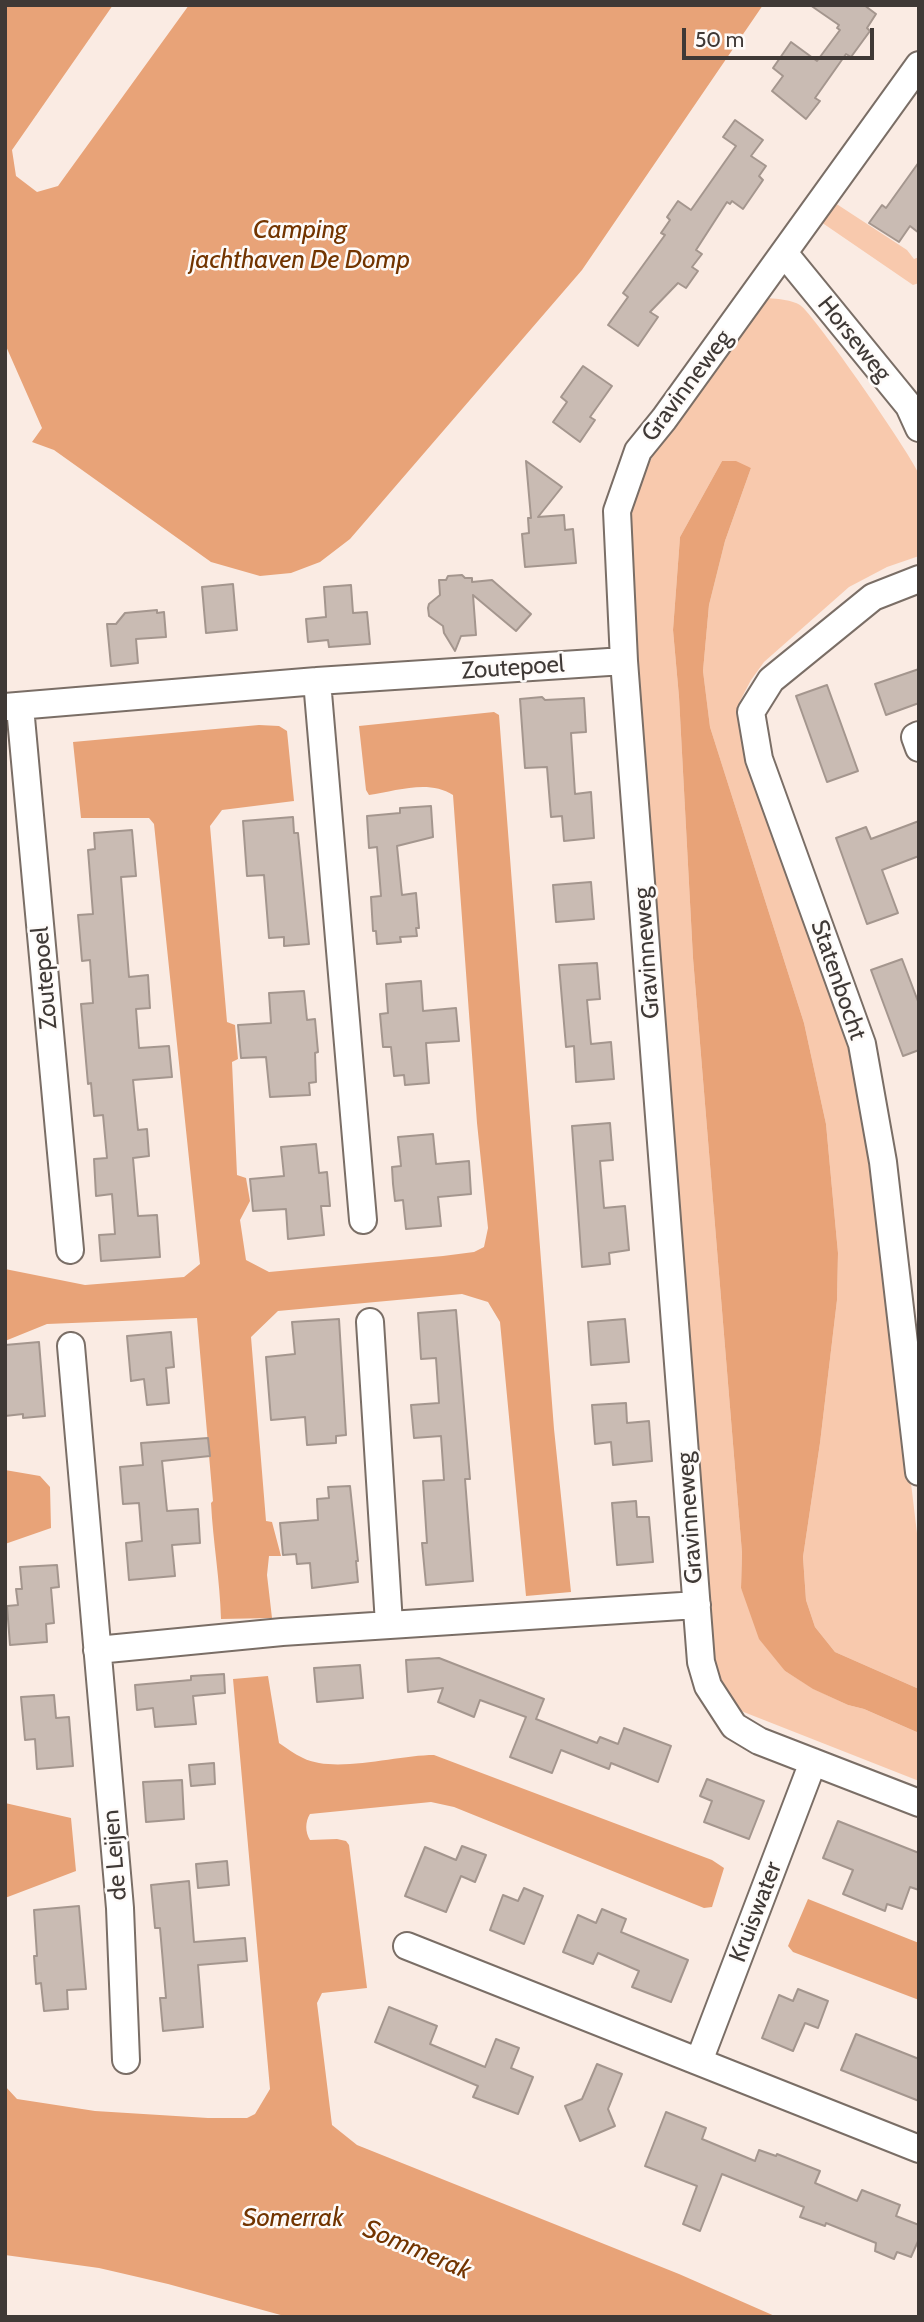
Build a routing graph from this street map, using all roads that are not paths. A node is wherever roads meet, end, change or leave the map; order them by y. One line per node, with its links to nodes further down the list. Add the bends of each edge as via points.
1 (919, 65): 2 (street, Gravinneweg)
2 (784, 253): 3 (street, Horseweg, via 909,406); 5 (street, Gravinneweg, via 638,451 617,511)
3 (919, 428)
4 (919, 579): 14 (street, Statenbocht, via 873,597 771,680 751,712 759,759 862,1044 883,1162)
5 (624, 661): 6 (street, Zoutepoel); 15 (street, Gravinneweg)
6 (317, 681): 7 (street, Zoutepoel); 10 (street)
7 (13, 707): 11 (street, Zoutepoel)
8 (919, 735): 9 (street, via 915,737)
9 (919, 748)
10 (363, 1220)
11 (71, 1250)
12 (370, 1322): 16 (street)
13 (71, 1346): 17 (street, de Leijen)
14 (919, 1472)
15 (697, 1605): 16 (street); 18 (street, Gravinneweg, via 701,1662 708,1686 734,1726)
16 (389, 1625): 17 (street)
17 (97, 1650): 21 (street, de Leijen, via 120,1908)
18 (813, 1762): 19 (street, Gravinneweg); 22 (street, Kruiswater)
19 (919, 1803)
20 (407, 1946): 22 (street)
21 (126, 2060)
22 (699, 2061): 23 (street)
23 (919, 2149)

